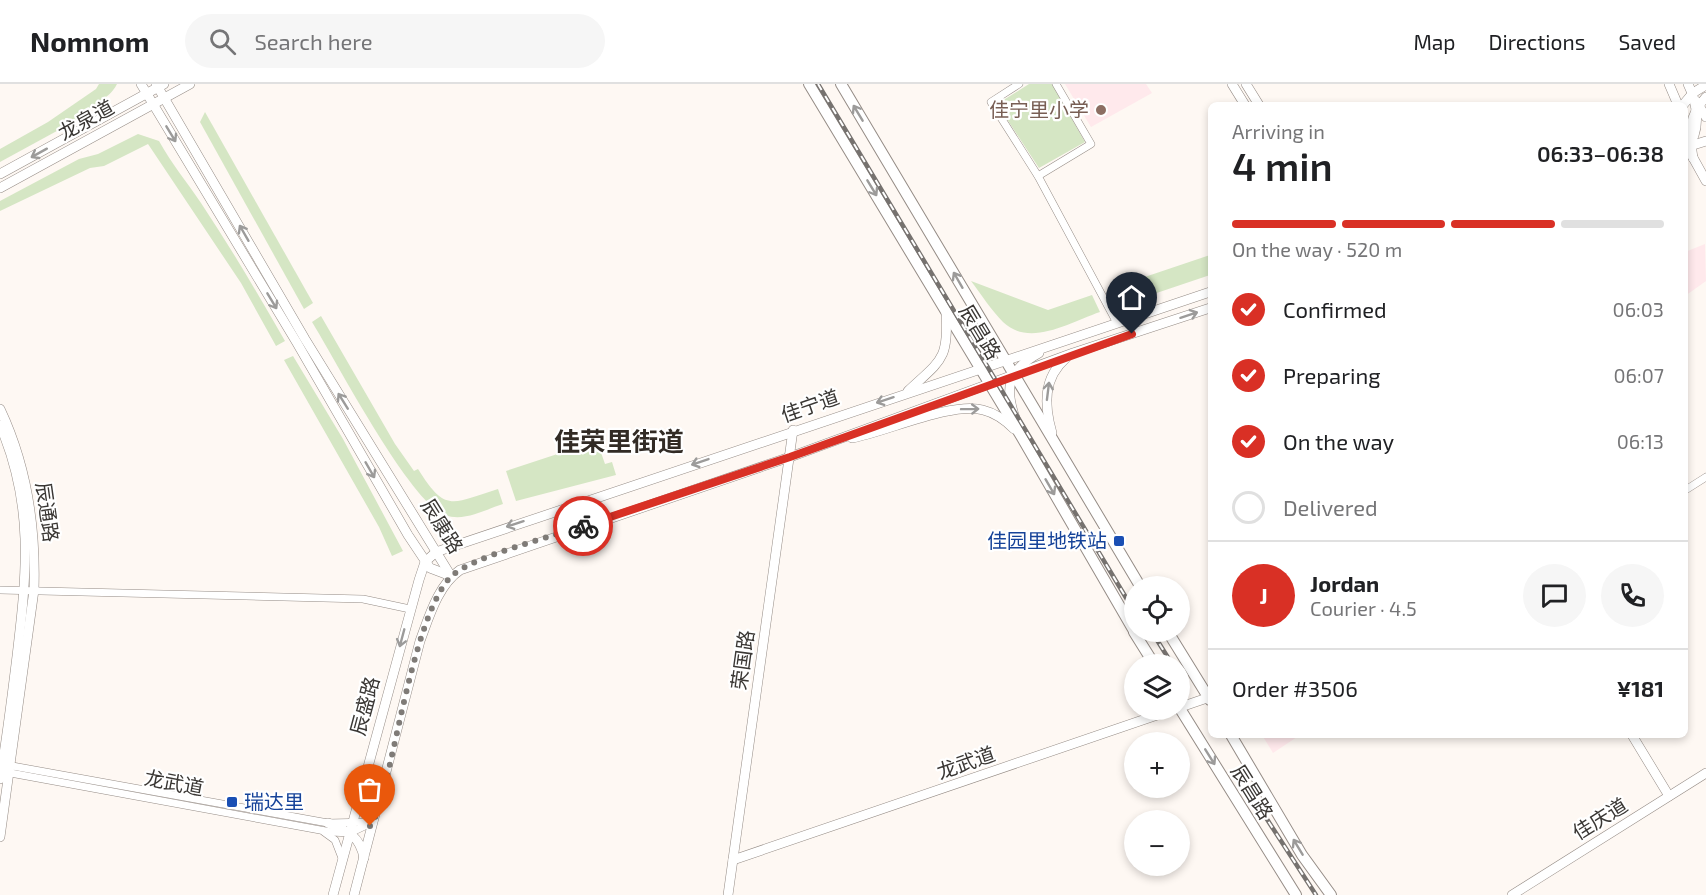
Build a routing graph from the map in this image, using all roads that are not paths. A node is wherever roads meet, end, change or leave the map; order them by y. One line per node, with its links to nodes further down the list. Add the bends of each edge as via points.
1 (141, 84): 12 (street, 辰康路)
2 (190, 84): 14 (street, 龙泉道)
3 (809, 84): 31 (main road, 辰昌路, one-way to 31)
4 (841, 84): 35 (main road, 辰昌路, one-way to 4)
5 (1019, 84): 26 (street, via 991,102)
6 (1056, 84): 26 (street, via 1091,144)
7 (1232, 84): 16 (street)
8 (1246, 84): 17 (street)
9 (1669, 84): 18 (street); 19 (street)
10 (159, 85): 12 (street, 龙泉道); 14 (street, 辰康路)
11 (1706, 85): 15 (street)
12 (147, 93): 20 (street, 辰康路); 25 (street, 龙泉道, one-way to 25)
13 (1706, 96): 15 (street)
14 (165, 98): 20 (street, 龙泉道); 51 (street, 辰康路, one-way to 14, via 305,339)
15 (1694, 100): 21 (street); 22 (street)
16 (1243, 102)
17 (1257, 102)
18 (1672, 102)
19 (1677, 102)
20 (153, 104): 28 (street, 龙泉道); 52 (street, 辰康路, one-way to 52)
21 (1706, 117)
22 (1694, 127): 24 (street)
23 (1706, 141): 24 (street)
24 (1688, 144): 27 (street)
25 (0, 174)
26 (1038, 176): 32 (street)
27 (1706, 181)
28 (0, 188)
29 (1208, 293): 32 (street, 佳宁道)
30 (1208, 309): 34 (street, 佳宁道, one-way to 30)
31 (946, 310): 36 (main road, 辰昌路); 39 (street, via 947,341 942,359)
32 (1117, 323): 33 (street, 佳宁道)
33 (1057, 343): 35 (street, 佳宁道); 37 (street, via 1024,361)
34 (1073, 353): 37 (street, 佳宁道); 44 (street, one-way to 34, via 1047,409 1048,382 1060,363)
35 (1005, 359): 36 (street, 佳宁道); 37 (main road, 辰昌路)
36 (980, 368): 38 (main road, 辰昌路); 39 (street, 佳宁道)
37 (1014, 374): 38 (street, 佳宁道); 43 (street, via 1009,396); 44 (main road, 辰昌路)
38 (989, 383): 43 (main road, 辰昌路); 45 (street, 佳宁道)
39 (906, 393): 42 (street, 佳宁道, one-way to 42)
40 (0, 409): 56 (street, 辰通路, via 25,480 33,531)
41 (0, 425): 56 (street, 辰通路, via 22,498)
42 (793, 430): 46 (street, 荣国路); 49 (street, 佳宁道, one-way to 49)
43 (1021, 436): 45 (street, one-way to 43, via 869,435 945,412 972,409 991,413); 58 (main road, 辰昌路, one-way to 58)
44 (1053, 439): 54 (main road, 辰昌路)
45 (832, 441): 46 (street, 佳宁道)
46 (790, 457): 50 (street, 佳宁道); 76 (street, 荣国路)
47 (1706, 477): 48 (street)
48 (1688, 488)
49 (582, 503): 50 (street); 51 (street, 佳宁道, one-way to 51)
50 (590, 524): 53 (street, 佳宁道, via 471,564)
51 (436, 552): 52 (street, 佳宁道); 53 (street, 辰康路)
52 (425, 562): 53 (street, 辰康路); 57 (street, 辰盛路)
53 (451, 576): 70 (street, 辰盛路, via 420,641)
54 (1134, 576)
55 (0, 590): 56 (street)
56 (29, 590): 57 (street, via 363,599); 67 (street, 辰通路)
57 (410, 609): 72 (street, 辰盛路, one-way to 72)
58 (1124, 614)
59 (1174, 642): 60 (main road)
60 (1208, 695)
61 (1208, 699): 62 (street, 龙武道)
62 (1190, 705)
63 (1145, 720): 76 (street, 龙武道)
64 (1187, 720): 81 (main road, 辰昌路, one-way to 81)
65 (1233, 738): 82 (main road, 辰昌路, one-way to 65, via 1302,855)
66 (1634, 738): 69 (street)
67 (4, 769): 71 (street); 73 (street, 龙武道); 74 (street, 辰通路)
68 (1706, 773): 69 (street, 佳庆道)
69 (1669, 796): 83 (street, 佳庆道)
70 (374, 821): 72 (street); 75 (street, 辰盛路)
71 (328, 823): 72 (street)
72 (351, 829): 73 (street, 龙武道); 75 (street, via 361,845); 77 (street, 辰盛路)
73 (319, 830): 77 (street, via 335,840)
74 (0, 837)
75 (364, 860): 79 (street, 辰盛路)
76 (733, 860): 80 (street, 荣国路)
77 (342, 862): 78 (street, 辰盛路)
78 (333, 895)
79 (354, 895)
80 (728, 895)
81 (1296, 895)
82 (1331, 895)
83 (1512, 895)

